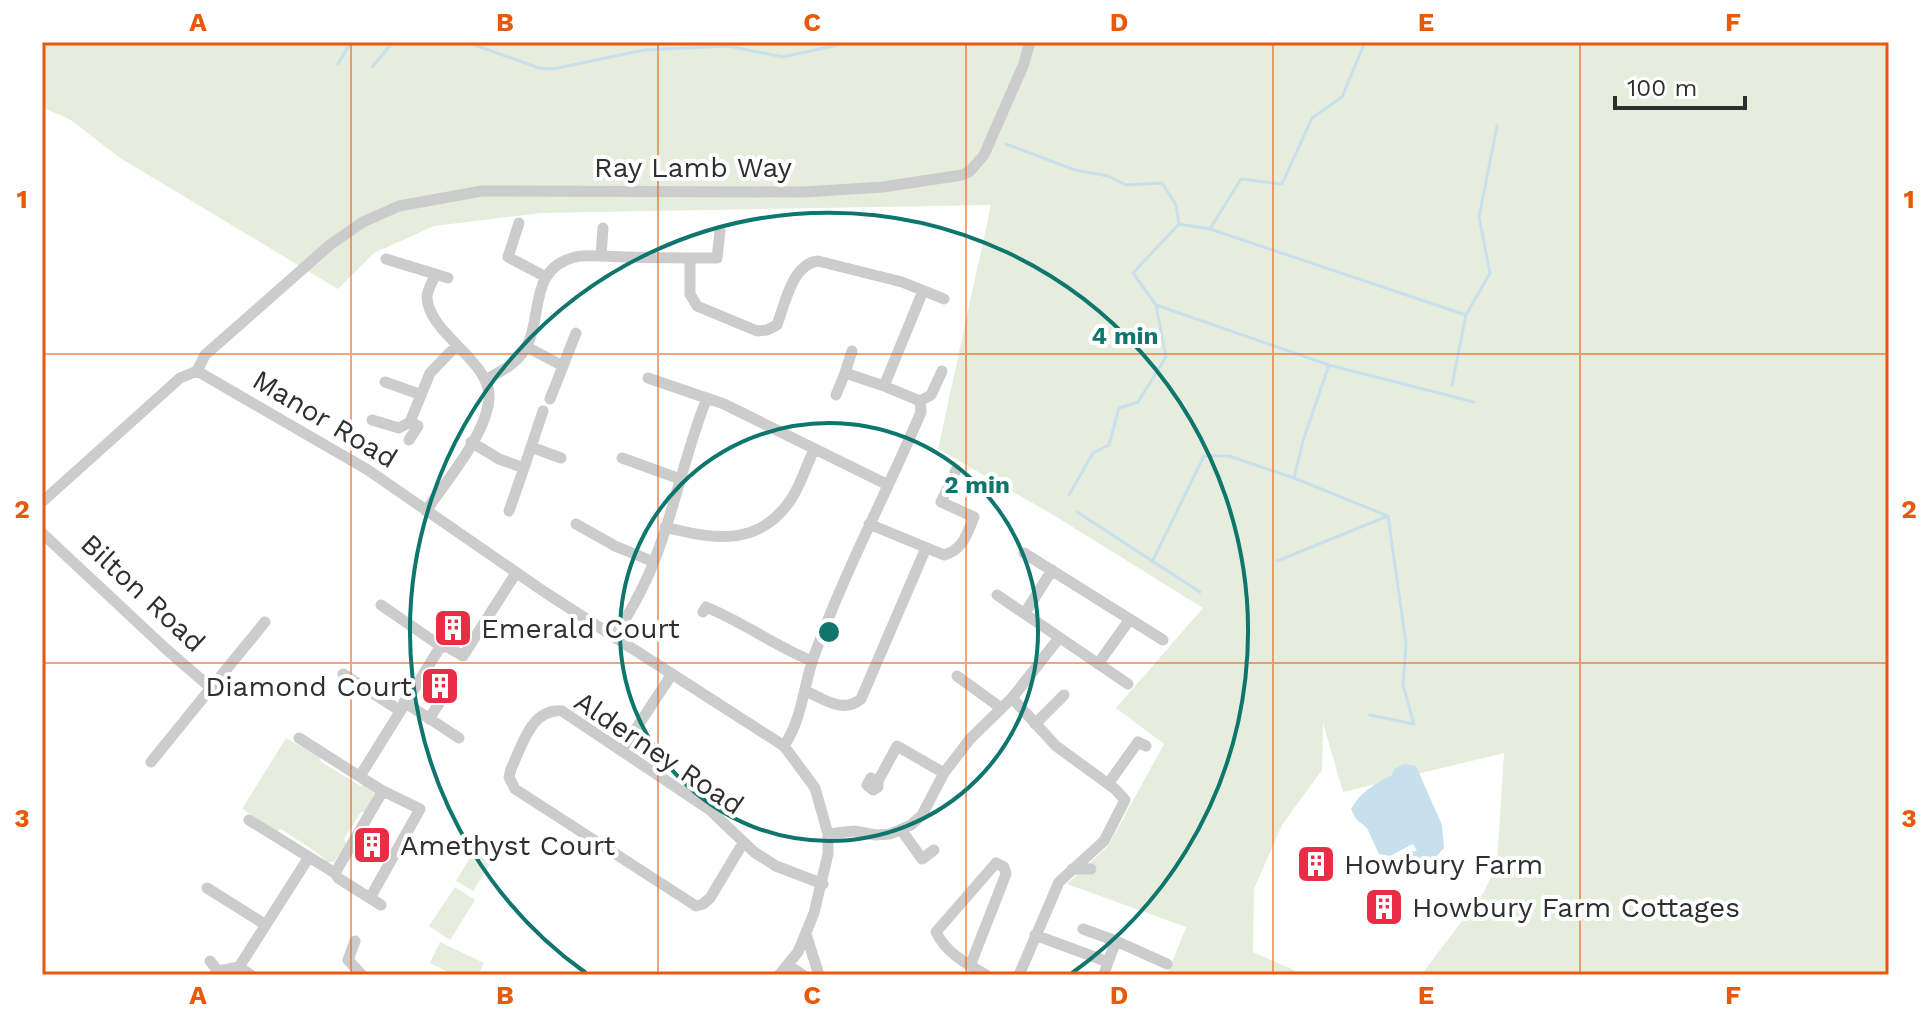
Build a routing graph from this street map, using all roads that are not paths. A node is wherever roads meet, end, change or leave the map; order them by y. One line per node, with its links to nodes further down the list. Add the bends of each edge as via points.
1 (1030, 42): 16 (street, Ray Lamb Way, via 984,155 962,175 803,192 482,191 399,206 331,244 205,355)
2 (519, 223): 8 (street, via 508,257)
3 (603, 228): 5 (street)
4 (720, 231): 6 (street, via 717,258)
5 (601, 256): 6 (street); 8 (street, via 575,257)
6 (690, 258): 9 (street, via 690,294 697,306 757,331 777,325 799,269 808,262)
7 (386, 259): 12 (street, via 442,276 427,297)
8 (546, 277): 13 (street)
9 (923, 291): 10 (street); 22 (street)
10 (944, 299)
11 (576, 333): 15 (street)
12 (457, 345): 20 (street); 23 (street, via 430,373)
13 (527, 347): 15 (street); 20 (street)
14 (852, 351): 18 (street)
15 (561, 365): 26 (street)
16 (197, 371): 41 (street, via 180,378); 42 (street, Manor Road, via 335,450)
17 (942, 371): 27 (street, via 931,395)
18 (845, 373): 22 (street); 24 (street)
19 (648, 378): 25 (street)
20 (487, 379): 32 (street, via 489,401)
21 (385, 382): 23 (street)
22 (884, 386): 27 (street)
23 (419, 394): 30 (street)
24 (836, 395)
25 (707, 398): 34 (street); 39 (street)
26 (550, 399)
27 (920, 401): 40 (street, via 921,412)
28 (543, 411): 33 (street)
29 (372, 420): 30 (street, via 399,428)
30 (410, 422): 31 (street, via 418,426)
31 (409, 440)
32 (471, 442): 37 (street); 42 (street)
33 (531, 447): 36 (street); 37 (street)
34 (814, 450): 40 (street); 46 (street, via 792,499 758,529 721,538)
35 (622, 457): 39 (street)
36 (561, 458)
37 (524, 468): 43 (street)
38 (956, 470): 48 (street, via 941,502 974,517 955,552 944,555)
39 (680, 479): 46 (street)
40 (888, 485): 45 (street)
41 (42, 502)
42 (426, 511): 52 (street, Manor Road)
43 (509, 511)
44 (576, 524): 50 (street)
45 (869, 524): 48 (street); 63 (street)
46 (665, 527): 50 (street)
47 (42, 533): 69 (street, Bilton Road)
48 (926, 548): 70 (street, via 861,699 846,707)
49 (1024, 553): 51 (street)
50 (654, 562): 59 (street)
51 (1052, 570): 56 (street); 57 (street)
52 (516, 573): 59 (street, Manor Road); 62 (street, via 463,656)
53 (997, 595): 56 (street)
54 (381, 605): 62 (street)
55 (706, 606): 63 (street)
56 (1025, 613): 60 (street)
57 (1130, 619): 61 (street); 64 (street)
58 (265, 622): 69 (street, Bilton Road)
59 (615, 636): 66 (street, Manor Road)
60 (1059, 638): 64 (street); 73 (street)
61 (1163, 640)
62 (442, 647): 74 (street)
63 (812, 661): 70 (street)
64 (1098, 664): 68 (street)
65 (343, 674): 74 (street)
66 (672, 674): 80 (street, Manor Road); 82 (street)
67 (957, 676): 75 (street)
68 (1128, 684)
69 (211, 688): 83 (street, Bilton Road)
70 (806, 691): 80 (street)
71 (1064, 695): 77 (street)
72 (443, 697): 76 (street)
73 (1012, 698): 75 (street); 77 (street)
74 (402, 706): 76 (street); 85 (street)
75 (1001, 708): 84 (street)
76 (429, 719): 79 (street)
77 (1035, 724): 87 (street)
78 (299, 738): 85 (street)
79 (459, 738)
80 (784, 746): 91 (street, via 815,788)
81 (1146, 746): 87 (street, via 1138,742)
82 (622, 750): 92 (street, Alderney Road, via 710,810); 92 (street, Alderney Road, via 562,711 542,714 511,769 511,784 696,906 710,898)
83 (151, 762)
84 (944, 773): 86 (street, via 899,742); 90 (street, via 922,815)
85 (360, 776): 88 (street)
86 (878, 781)
87 (1108, 784): 95 (street, via 1122,795 1124,804 1106,839)
88 (381, 790): 97 (street); 97 (street, via 420,812 375,902)
89 (249, 820): 94 (street)
90 (902, 831): 91 (street); 93 (street, via 919,861)
91 (828, 834): 98 (street)
92 (743, 843): 98 (street, Alderney Road, via 776,866)
93 (934, 850)
94 (309, 857): 97 (street); 100 (street)
95 (1072, 869): 96 (street); 103 (street, via 1059,882)
96 (1091, 869)
97 (335, 873)
98 (823, 884): 102 (street)
99 (207, 888): 100 (street)
100 (266, 925): 110 (street)
101 (1083, 929): 105 (street)
102 (806, 934): 108 (street); 116 (street)
103 (1035, 935): 106 (street); 118 (street)
104 (355, 941): 112 (street, via 348,955)
105 (1116, 941): 106 (street); 107 (street)
106 (1108, 962): 119 (street)
107 (1167, 964)
108 (788, 965): 114 (street); 115 (street)
109 (970, 966): 109 (street, via 1006,874 996,863 936,932 942,946); 117 (street)
110 (239, 967): 111 (street); 113 (street)
111 (214, 969)
112 (358, 972)
113 (251, 975)
114 (779, 975)
115 (803, 975)
116 (819, 975)
117 (986, 975)
118 (1019, 975)
119 (1104, 975)

